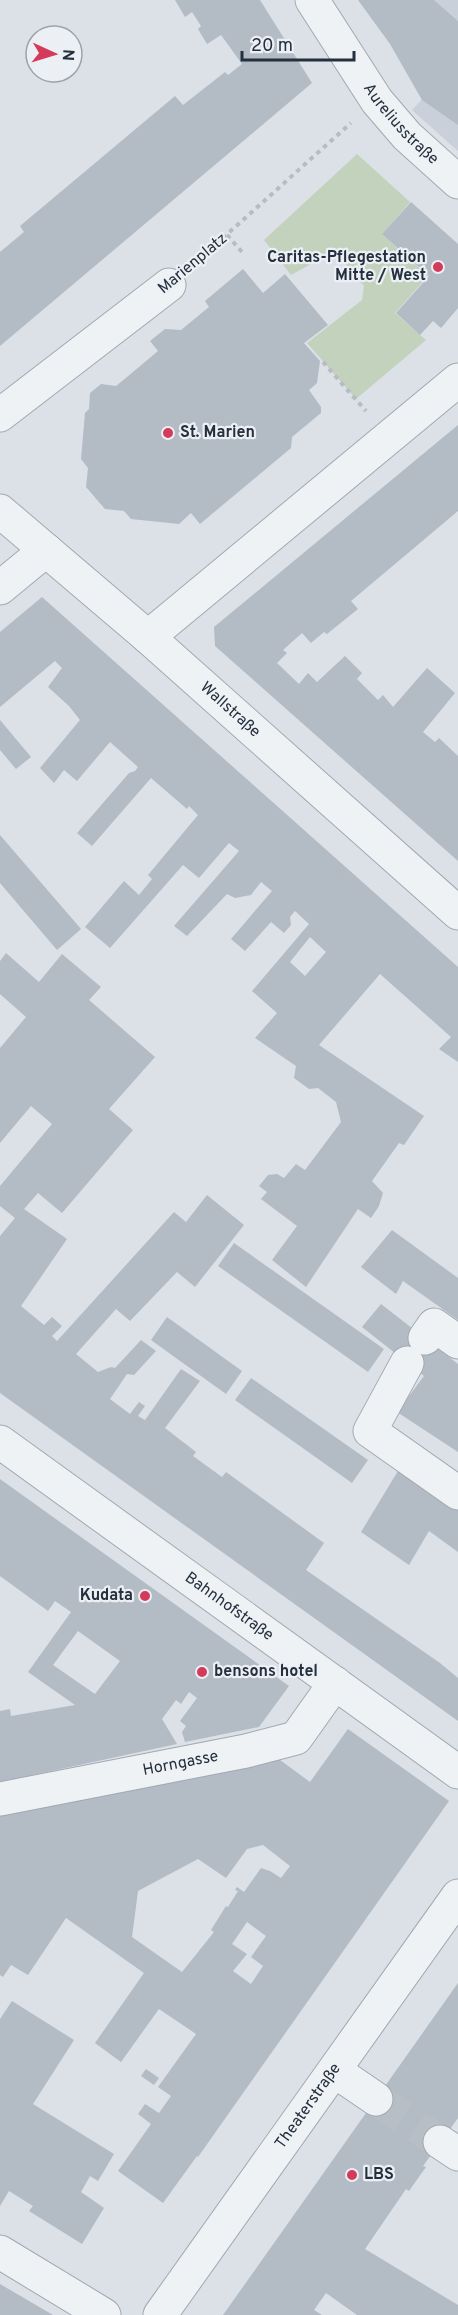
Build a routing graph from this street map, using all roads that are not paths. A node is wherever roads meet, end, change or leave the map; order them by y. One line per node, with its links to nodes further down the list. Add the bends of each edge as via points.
1 (312, 0): 2 (street, Aureliusstraße, via 376,101 406,136)
2 (458, 182)
3 (169, 285): 5 (street, Marienplatz)
4 (458, 380): 9 (street)
5 (0, 415)
6 (0, 511): 7 (street, Wallstraße)
7 (46, 550): 8 (street); 9 (street, Wallstraße)
8 (0, 588)
9 (148, 637): 10 (street, Wallstraße)
10 (458, 913)
11 (458, 1342): 13 (street, via 434,1325 370,1431)
12 (0, 1442): 14 (street, Bahnhofstraße)
13 (458, 1493)
14 (334, 1683): 15 (street, Bahnhofstraße); 16 (street, Horngasse, via 296,1738)
15 (458, 1772)
16 (0, 1799)
17 (458, 1896): 18 (street, Theaterstraße)
18 (335, 2071): 19 (street); 22 (street, Theaterstraße)
19 (376, 2099)
20 (0, 2252): 21 (street)
21 (104, 2315)
22 (160, 2315)

